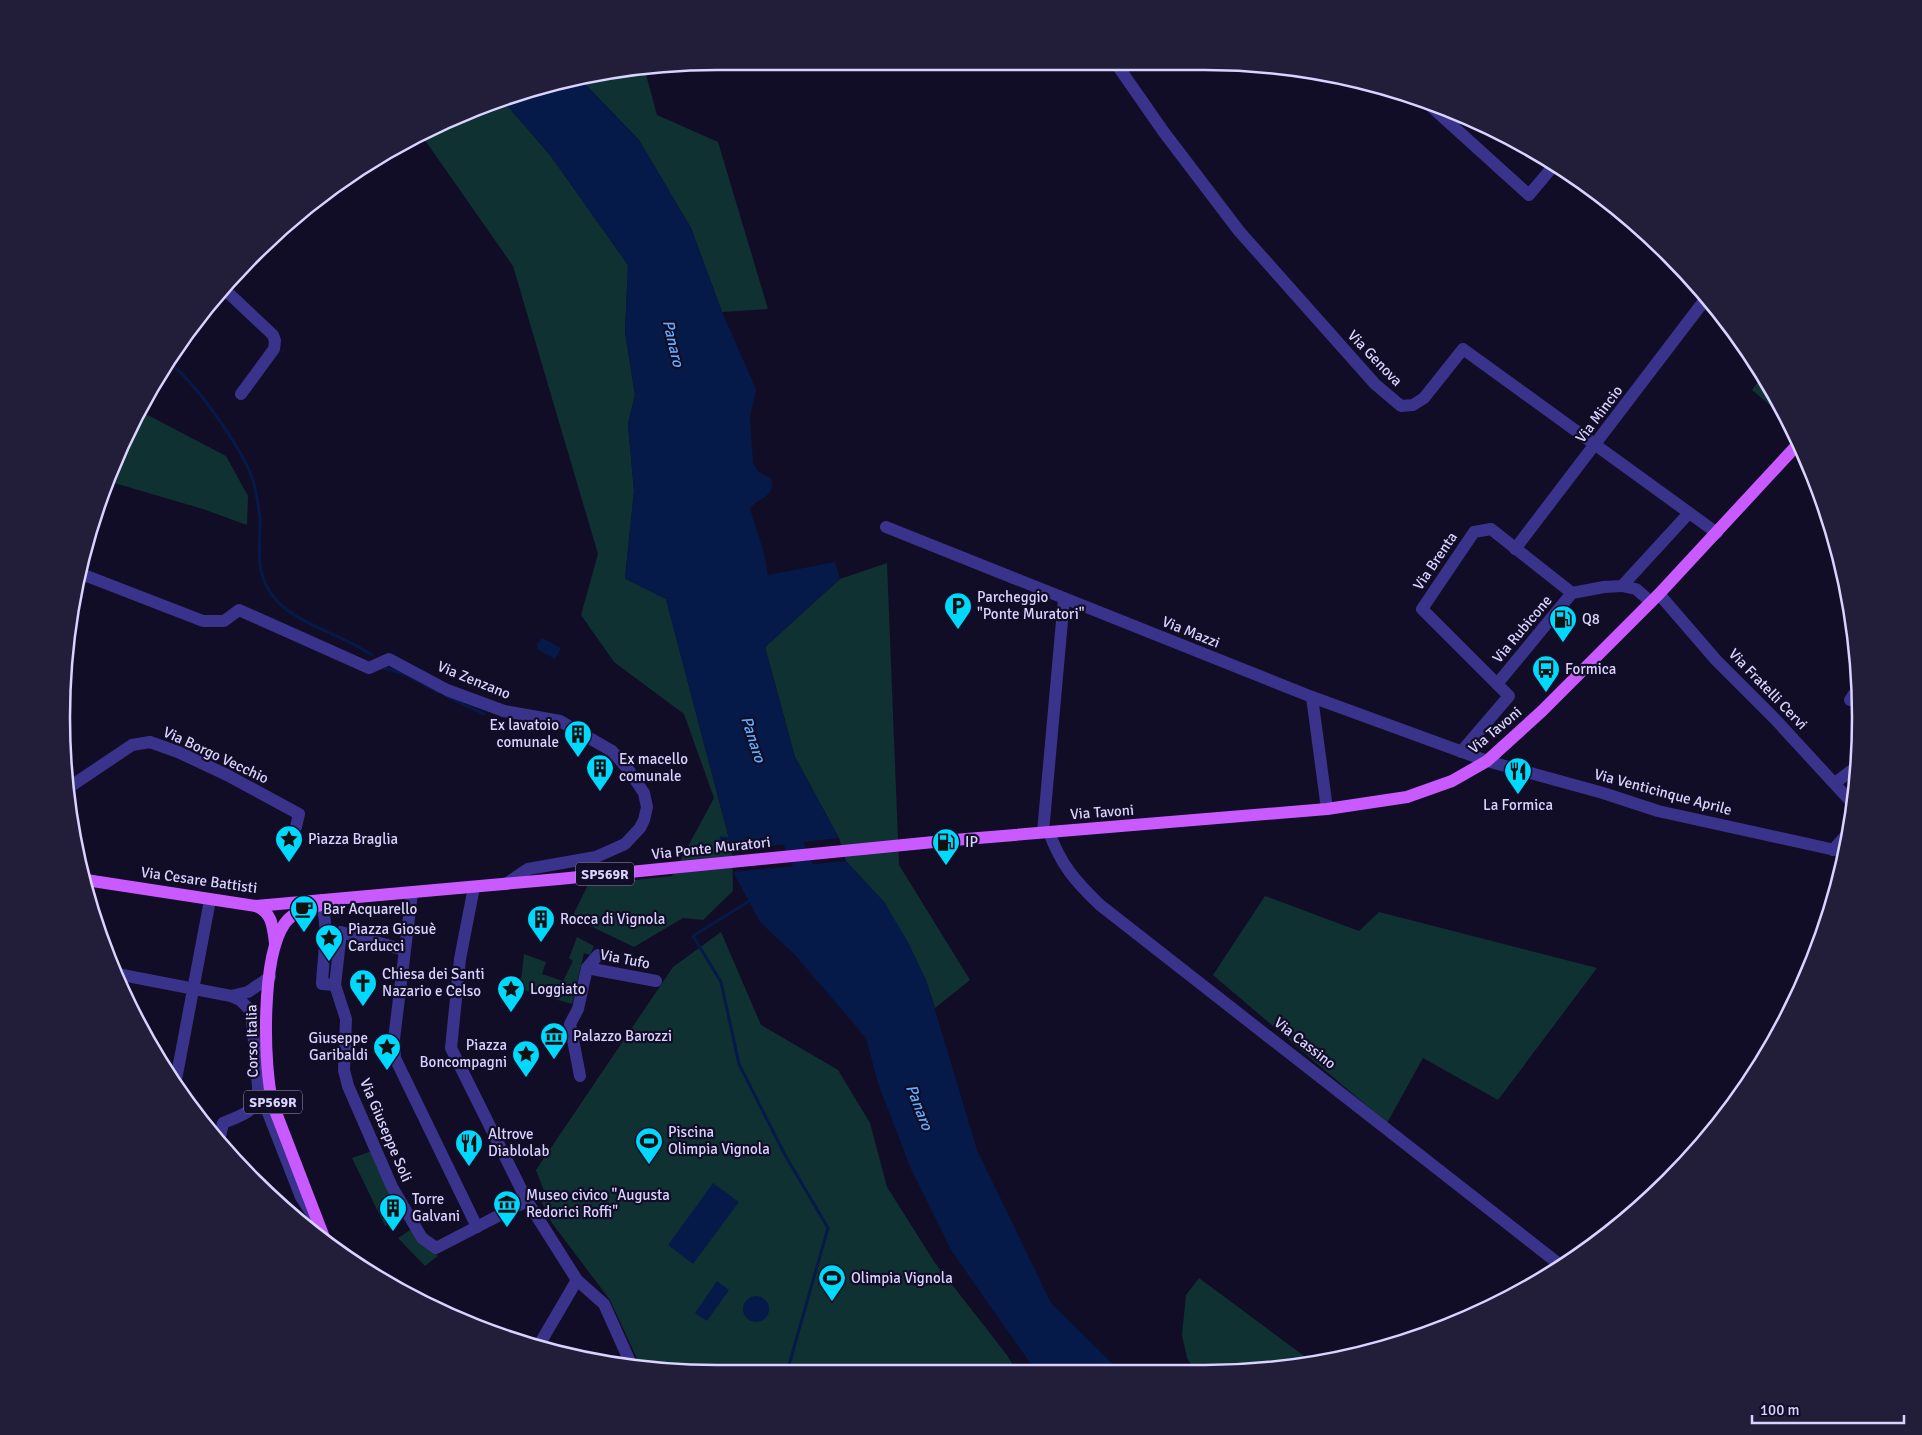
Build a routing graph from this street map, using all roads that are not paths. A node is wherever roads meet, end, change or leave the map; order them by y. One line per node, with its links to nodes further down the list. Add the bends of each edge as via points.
1 (1121, 70): 7 (street, Via Genova, via 1239,232 1375,384 1401,406 1413,405 1424,398 1464,349)
2 (1440, 114): 3 (street, via 1529,195)
3 (1550, 170)
4 (229, 293): 6 (street, via 273,335 275,341 274,349)
5 (1702, 304): 7 (street, Via Mincio)
6 (241, 394)
7 (1595, 446): 9 (street, Via Genova); 12 (street, Via Mincio)
8 (1793, 449): 11 (main road, Via Tavoni)
9 (1689, 513): 11 (street, Via Genova); 14 (street)
10 (886, 527): 17 (street, Via Mazzi)
11 (1717, 533): 16 (main road, Via Tavoni)
12 (1515, 549): 15 (street, Via Rubicone); 18 (street, Via Brenta, via 1491,530 1474,532 1422,610)
13 (86, 576): 32 (street, Via Zenzano, via 203,621 224,621 239,610 369,668 389,658 447,690 496,708 560,721 612,751 644,794 647,807 640,828 625,844 596,858 528,869)
14 (1622, 586): 15 (street, Via Rubicone); 16 (street, Via Fratelli Cervi)
15 (1572, 593): 18 (street, Via Rubicone)
16 (1655, 598): 21 (main road, Via Tavoni); 23 (street, Via Fratelli Cervi)
17 (1064, 599): 19 (street, Via Mazzi); 28 (street)
18 (1497, 684): 20 (street, Via Rubicone, via 1509,696)
19 (1312, 697): 20 (street, Via Mazzi); 26 (street)
20 (1461, 752): 21 (street, Via Mazzi)
21 (1487, 761): 26 (main road, Via Tavoni, via 1452,781 1407,797); 30 (street, Via Venticinque Aprile, via 1658,811)
22 (1850, 772): 23 (street)
23 (1835, 783): 25 (street, Via Fratelli Cervi)
24 (74, 784): 27 (street, Via Borgo Vecchio, via 132,745 150,742 227,775 299,814)
25 (1847, 797)
26 (1327, 809): 28 (main road, Via Tavoni)
27 (296, 827)
28 (1046, 832): 29 (main road, Via Tavoni); 57 (street, Via Cassino, via 1075,881 1100,904)
29 (908, 845): 32 (main road, Via Ponte Muratori / SP569R)
30 (1838, 851)
31 (91, 881): 35 (main road, Via Cesare Battisti)
32 (506, 884): 33 (main road, Via Ponte Muratori / SP569R)
33 (474, 887): 34 (main road, Via Ponte Muratori / SP569R); 53 (street, via 460,959 450,1048)
34 (412, 893): 36 (main road, Via Ponte Muratori / SP569R); 40 (street)
35 (210, 900): 37 (main road, Via Cesare Battisti); 47 (street)
36 (337, 900): 37 (main road, Via Cesare Battisti); 38 (main road, Corso Italia / SP569R)
37 (256, 906): 39 (main road, Corso Italia / SP569R, via 264,909 273,924)
38 (322, 906): 39 (main road, Corso Italia / SP569R, via 292,916); 46 (street, via 325,916 322,984)
39 (275, 944): 44 (main road, Corso Italia / SP569R)
40 (404, 950): 46 (street, via 341,932); 56 (street, via 394,1039 395,1058)
41 (598, 954): 42 (street)
42 (587, 968): 45 (street, Via Tufo); 50 (street, via 578,1009 570,1024)
43 (124, 975): 47 (street)
44 (270, 977): 48 (street, via 248,992); 55 (main road, Corso Italia / SP569R, via 266,1021 268,1087 309,1194)
45 (656, 981)
46 (335, 985): 56 (street, Via Giuseppe Soli, via 346,1019 344,1070 348,1086 392,1187 422,1238 436,1248)
47 (194, 990): 48 (street); 49 (street)
48 (231, 996): 51 (street, Corso Italia, via 249,1009)
49 (177, 1074)
50 (580, 1076)
51 (258, 1087): 52 (street, via 257,1103 252,1110 223,1123); 54 (street, Corso Italia)
52 (221, 1132)
53 (527, 1201): 56 (street); 58 (street)
54 (309, 1219)
55 (310, 1220)
56 (477, 1227)
57 (1555, 1261)
58 (578, 1280): 59 (street); 60 (street, via 604,1304)
59 (542, 1341)
60 (628, 1358)

